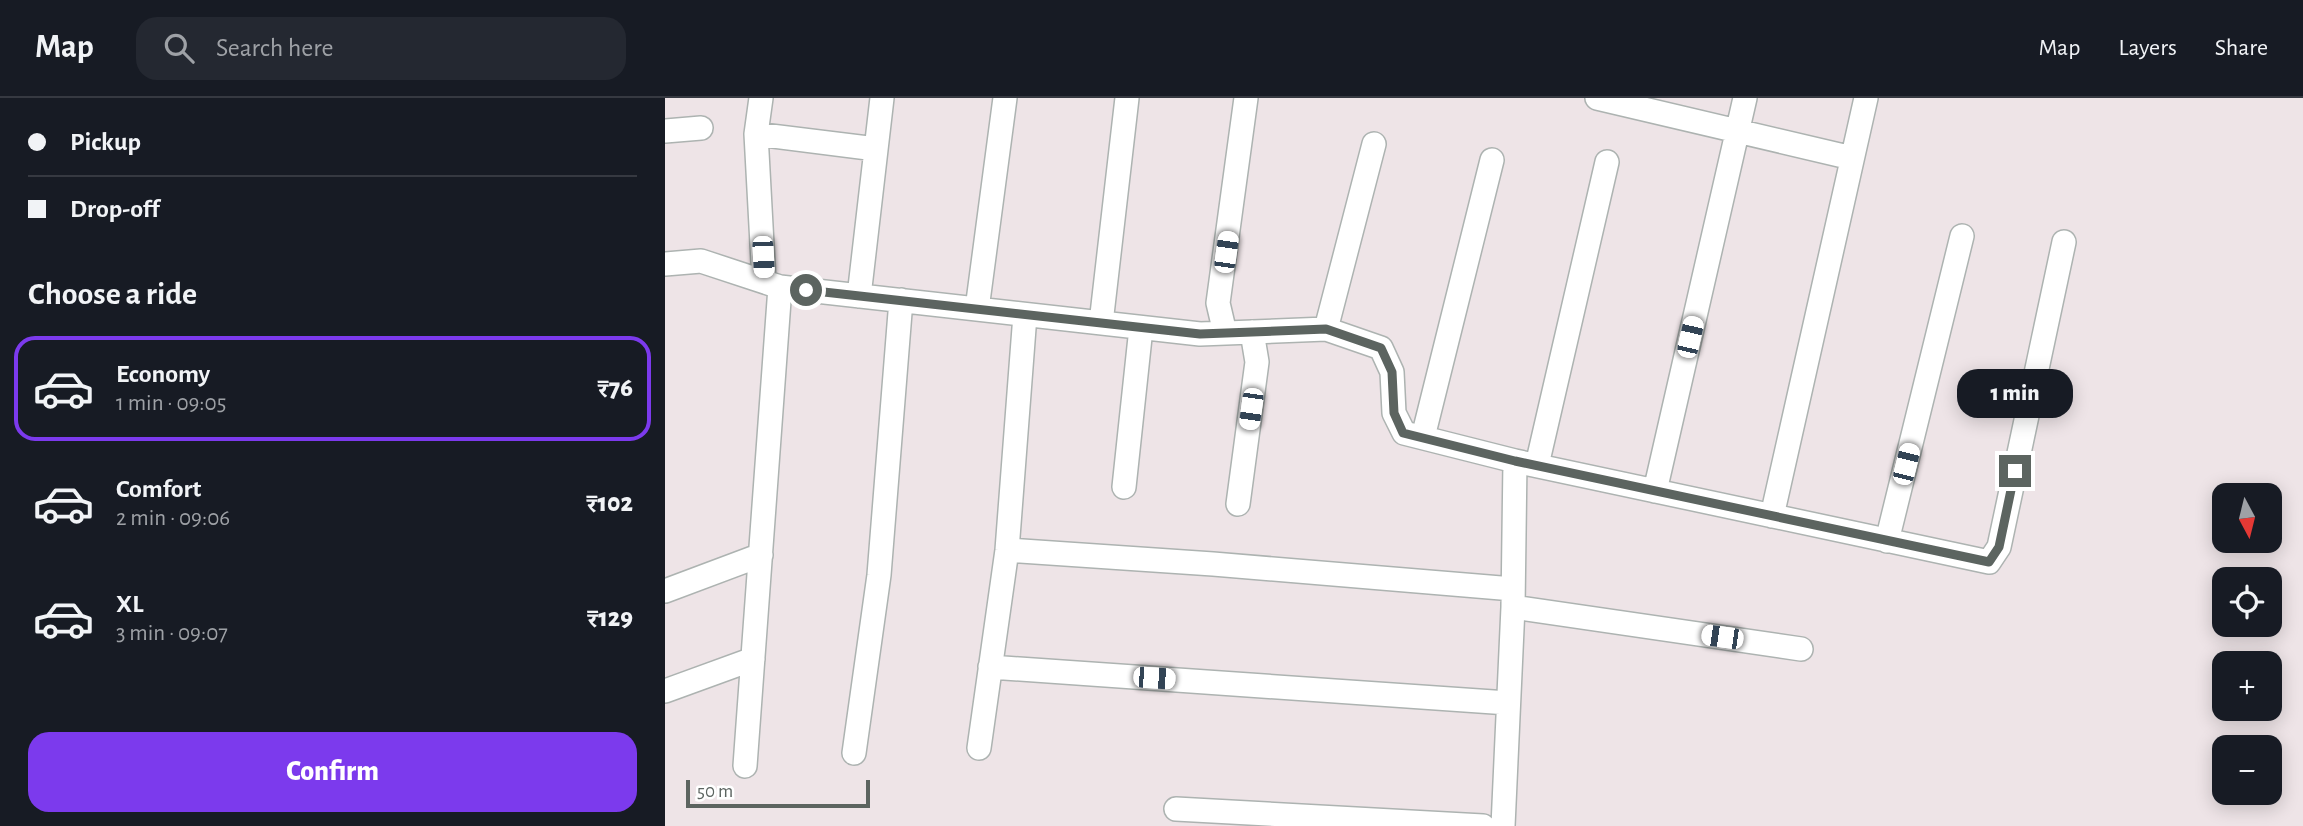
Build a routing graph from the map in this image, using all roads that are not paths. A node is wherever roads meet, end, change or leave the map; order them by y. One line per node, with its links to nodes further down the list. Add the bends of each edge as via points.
1 (761, 98): 12 (street)
2 (882, 98): 14 (street)
3 (1005, 98): 24 (street)
4 (1127, 98): 26 (street)
5 (1246, 98): 30 (street, via 1219,303)
6 (1597, 98): 11 (street)
7 (1745, 98): 11 (street)
8 (1866, 98): 15 (street)
9 (701, 128): 10 (street)
10 (665, 131)
11 (1737, 131): 15 (street); 34 (street)
12 (756, 134): 14 (street); 21 (street)
13 (1374, 144): 28 (street)
14 (876, 149): 22 (street)
15 (1852, 158): 36 (street)
16 (1492, 160): 31 (street)
17 (1607, 162): 32 (street)
18 (1962, 236): 37 (street)
19 (2063, 242): 37 (street, via 1999,547 1989,562)
20 (665, 264): 21 (street, via 701,261)
21 (772, 284): 22 (street); 39 (street)
22 (859, 296): 23 (street)
23 (901, 300): 24 (street); 48 (street, via 879,575)
24 (977, 309): 25 (street)
25 (1025, 314): 26 (street); 38 (street)
26 (1101, 323): 27 (street)
27 (1142, 328): 30 (street); 33 (street)
28 (1326, 329): 29 (street); 31 (street, via 1381,348 1392,372 1394,413 1403,433)
29 (1252, 332): 30 (street); 35 (street, via 1257,362)
30 (1224, 333)
31 (1423, 437): 32 (street)
32 (1526, 463): 34 (street); 41 (street)
33 (1124, 487)
34 (1655, 491): 36 (street)
35 (1238, 504)
36 (1772, 516): 37 (street)
37 (1887, 541)
38 (1007, 550): 41 (street, via 1213,564); 44 (street)
39 (761, 555): 40 (street); 43 (street)
40 (665, 591)
41 (1513, 598): 42 (street); 46 (street)
42 (1801, 649)
43 (753, 659): 45 (street); 49 (street)
44 (990, 667): 46 (street); 47 (street)
45 (665, 691)
46 (1508, 703): 52 (street)
47 (979, 748)
48 (854, 753)
49 (745, 766)
50 (1176, 809): 51 (street)
51 (1483, 826)
52 (1503, 826)

